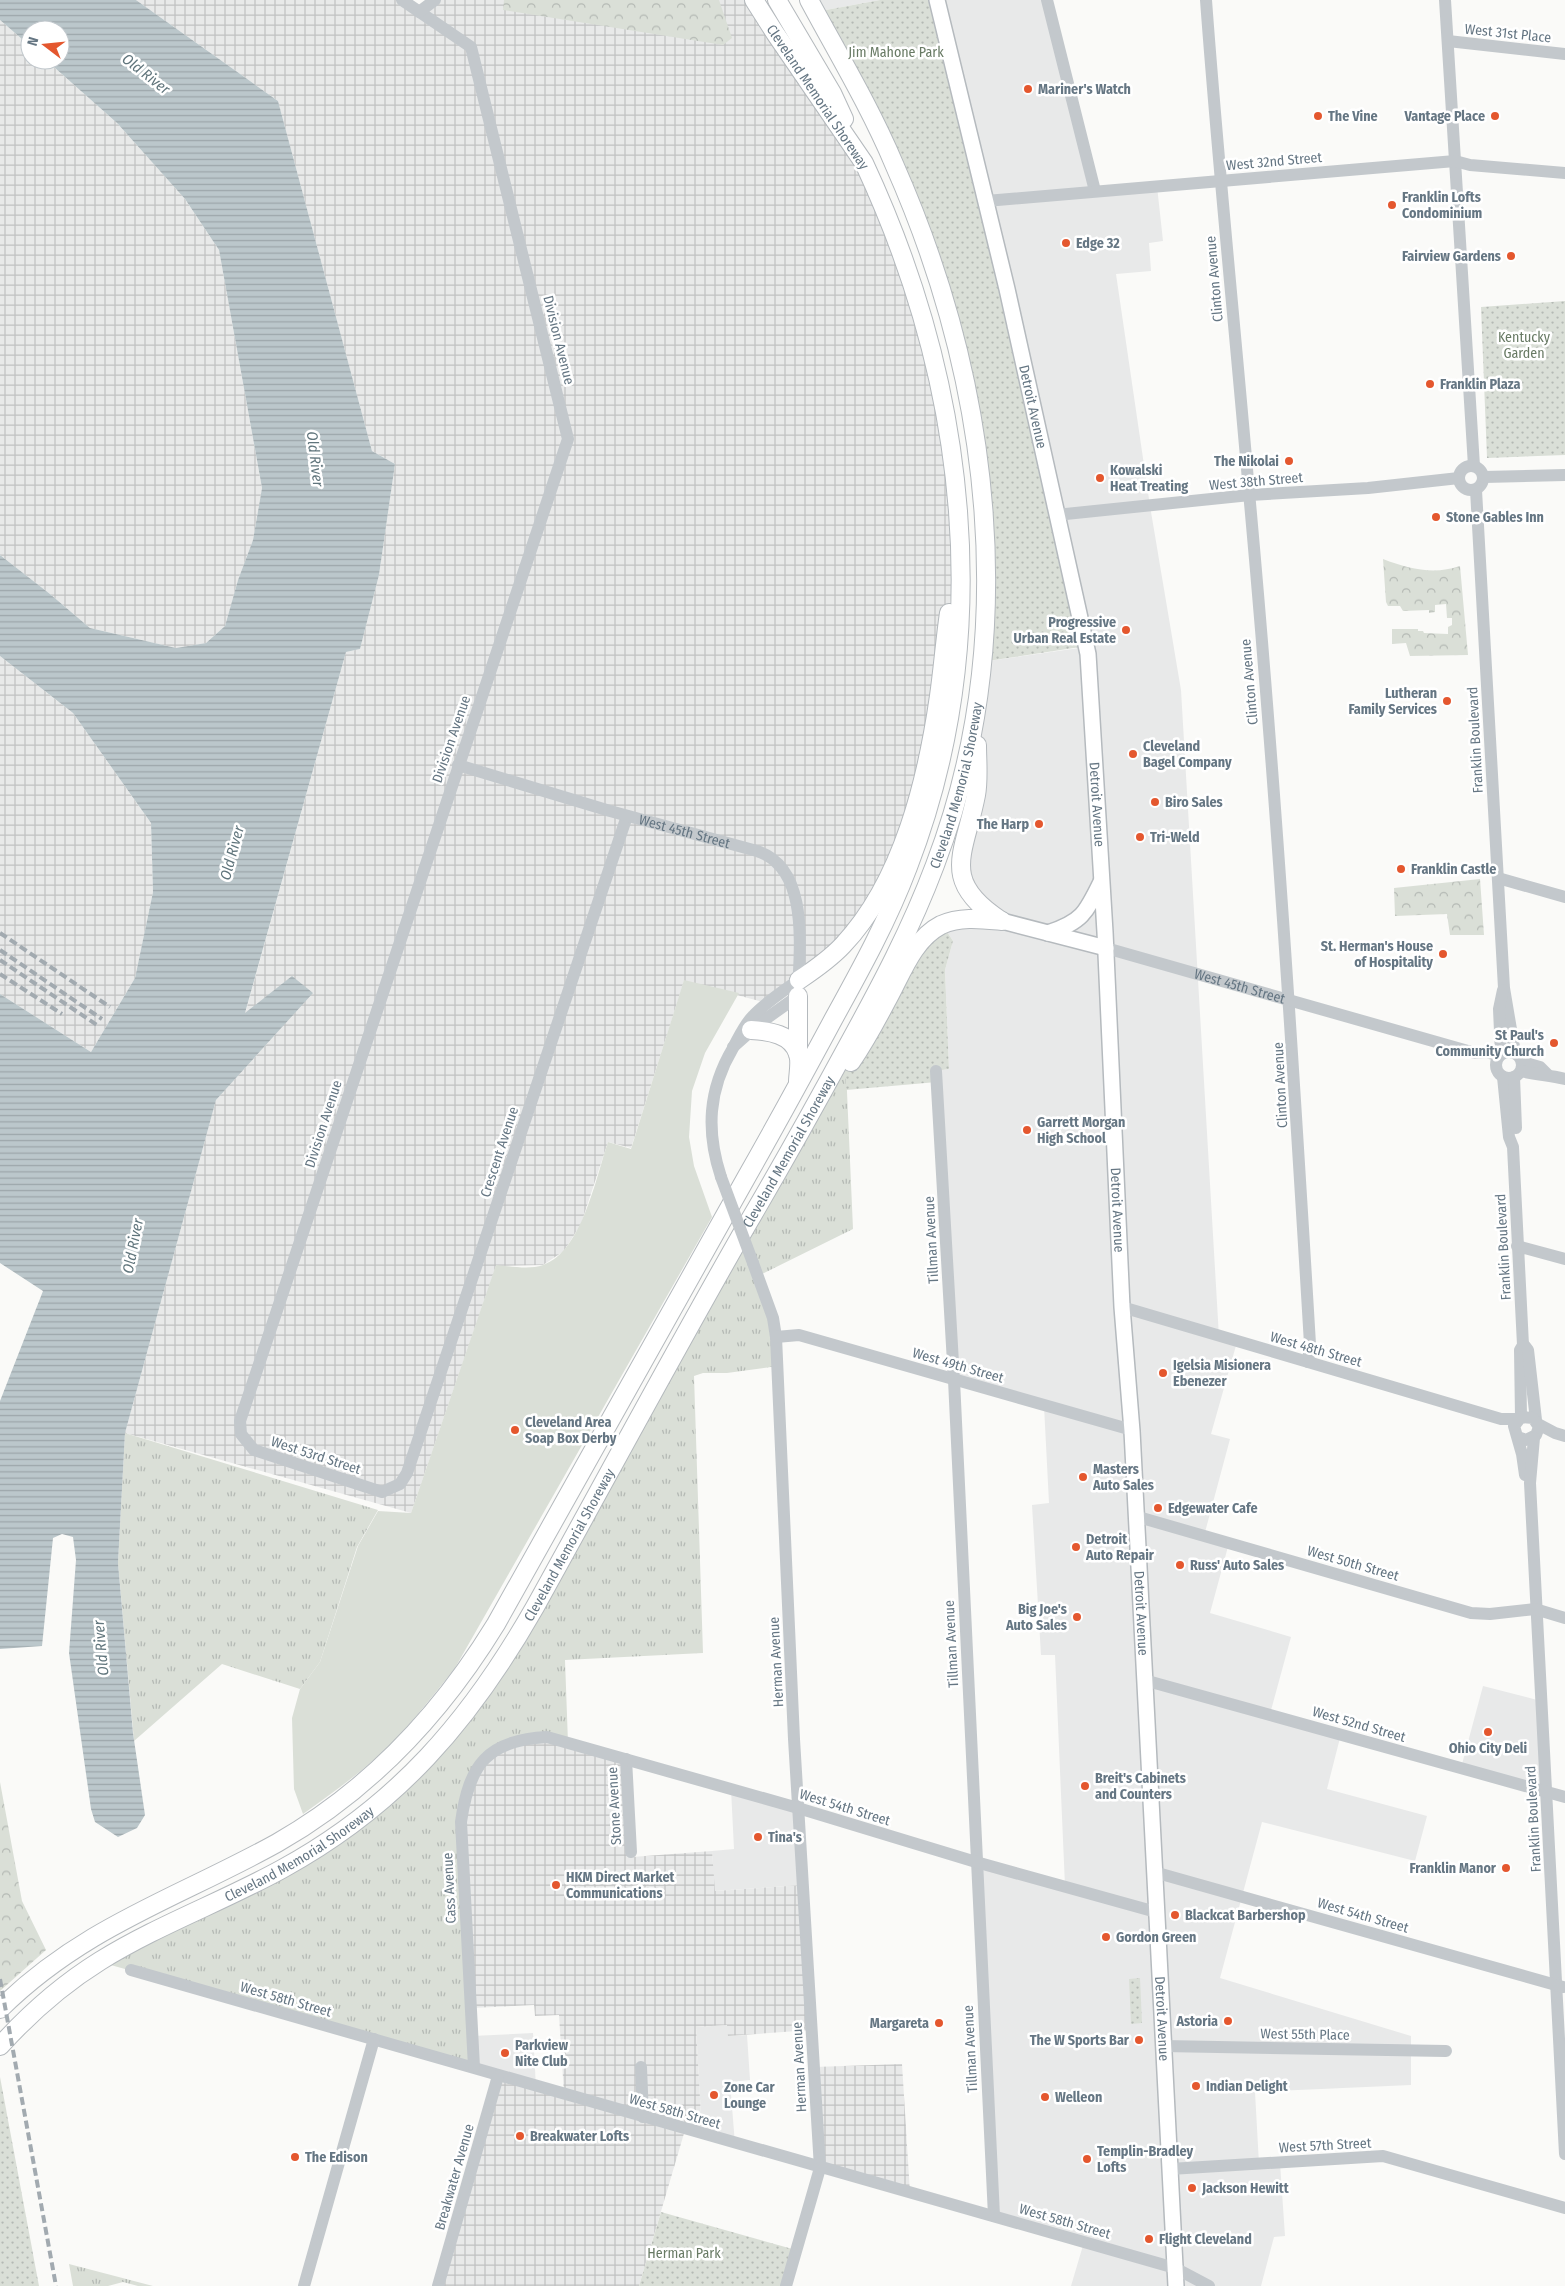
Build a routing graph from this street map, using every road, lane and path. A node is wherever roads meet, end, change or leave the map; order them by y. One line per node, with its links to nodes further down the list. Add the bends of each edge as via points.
1 (402, 0): 11 (street)
2 (435, 0): 11 (street)
3 (754, 0): 16 (highway, Cleveland Memorial Shoreway)
4 (777, 0): 16 (highway, via 832,93)
5 (788, 0): 14 (highway, via 811,38)
6 (809, 0): 14 (highway, Cleveland Memorial Shoreway)
7 (937, 0): 20 (main road, Detroit Avenue)
8 (1047, 0): 19 (street)
9 (1206, 0): 18 (street, Clinton Avenue)
10 (1445, 0): 12 (street)
11 (419, 12): 30 (street, Division Avenue, via 471,47 568,439)
12 (1448, 41): 13 (street, West 31st Place); 15 (street)
13 (1565, 54)
14 (859, 95): 29 (highway, Cleveland Memorial Shoreway, via 896,168 930,255 955,335 970,398 982,483 986,545 986,614)
15 (1454, 161): 17 (street, West 32nd Street); 18 (street, West 32nd Street); 21 (street)
16 (864, 163): 28 (highway, Cleveland Memorial Shoreway, via 900,247 932,348 953,450)
17 (1565, 173)
18 (1219, 181): 19 (street, West 32nd Street); 26 (street, Clinton Avenue)
19 (1095, 191): 20 (street, West 32nd Street)
20 (986, 201): 27 (main road, Detroit Avenue)
21 (1474, 466): 23 (street); 24 (street, via 1463,469)
22 (1565, 475): 23 (street)
23 (1484, 476): 25 (street, via 1482,485)
24 (1459, 478): 25 (street, via 1464,488); 26 (street, West 38th Street, via 1368,488)
25 (1476, 490): 32 (street, Franklin Boulevard)
26 (1250, 495): 27 (street, West 38th Street); 40 (street, Clinton Avenue)
27 (1056, 514): 33 (main road, Detroit Avenue, via 1088,654)
28 (960, 533): 38 (highway, via 934,725 922,782 904,840 884,888 862,922); 48 (highway, Cleveland Memorial Shoreway, via 960,617 954,679 944,741 929,802 909,864 885,921)
29 (977, 697): 35 (highway, via 976,793 962,848 960,870 975,902); 49 (highway, Cleveland Memorial Shoreway, via 954,807 921,902 895,959)
30 (458, 765): 31 (street, West 45th Street); 60 (street, Division Avenue, via 240,1421)
31 (627, 816): 38 (street, West 45th Street, via 762,853 775,861 788,878 796,898); 63 (street, Crescent Avenue, via 407,1473 400,1484)
32 (1498, 878): 34 (street); 39 (street, Franklin Boulevard)
33 (1102, 881): 36 (main road, via 1081,917); 37 (main road, Detroit Avenue)
34 (1565, 896)
35 (1002, 921): 36 (main road, West 45th Street); 49 (highway, via 958,920 942,924 922,940 866,1038)
36 (1048, 933): 37 (main road, West 45th Street)
37 (1106, 948): 40 (street, West 45th Street); 52 (main road, Detroit Avenue)
38 (799, 988): 41 (street, Herman Avenue); 42 (street, Herman Avenue, via 754,1015); 43 (highway)
39 (1504, 988): 44 (street, Franklin Boulevard, via 1499,1008); 45 (street, Franklin Boulevard)
40 (1290, 1001): 44 (street, West 45th Street, via 1475,1053 1487,1052); 55 (street, Clinton Avenue, via 1310,1344)
41 (751, 1030): 42 (street, Herman Avenue); 43 (highway, via 778,1034)
42 (733, 1047): 53 (street, Herman Avenue, bridge, via 717,1080 710,1116 713,1150 773,1318)
43 (798, 1054): 48 (highway)
44 (1499, 1059): 45 (street, West 45th Street, via 1506,1052); 45 (street, via 1500,1075)
45 (1515, 1068): 47 (street); 50 (street, Franklin Boulevard, via 1510,1137)
46 (936, 1070): 56 (street, Tillman Avenue)
47 (1565, 1079)
48 (798, 1085): 79 (highway, Cleveland Memorial Shoreway, via 496,1624 462,1677 423,1725 379,1770 313,1821 90,1938 38,1974)
49 (803, 1127): 81 (highway, Cleveland Memorial Shoreway, via 524,1627 490,1682 438,1748 372,1809 332,1839 282,1869 100,1962 51,1998)
50 (1517, 1246): 51 (street); 54 (street, Franklin Boulevard)
51 (1565, 1259)
52 (1122, 1307): 55 (street, West 48th Street); 59 (main road, Detroit Avenue)
53 (776, 1336): 56 (street, West 49th Street, via 799,1335); 72 (street, Herman Avenue)
54 (1523, 1344): 57 (street, Franklin Boulevard, via 1520,1350); 58 (street, Franklin Boulevard, via 1528,1350)
55 (1308, 1362): 57 (street, West 48th Street)
56 (954, 1380): 59 (street, West 49th Street); 74 (street, Tillman Avenue)
57 (1518, 1426): 58 (street, via 1529,1416); 58 (street, via 1526,1440); 62 (street, Franklin Boulevard, via 1525,1477)
58 (1536, 1429): 61 (street); 62 (street, Franklin Boulevard)
59 (1132, 1430): 64 (main road, Detroit Avenue)
60 (241, 1434): 63 (street, West 53rd Street, via 254,1450 382,1492)
61 (1560, 1435)
62 (1530, 1483): 65 (street, Franklin Boulevard)
63 (389, 1490)
64 (1135, 1516): 65 (street, West 50th Street, via 1471,1613); 67 (main road, Detroit Avenue)
65 (1536, 1609): 66 (street, West 50th Street); 70 (street, Franklin Boulevard)
66 (1565, 1618)
67 (1144, 1680): 70 (street, West 52nd Street); 75 (main road, Detroit Avenue)
68 (525, 1738): 69 (street, West 54th Street, via 547,1737); 84 (street, Cass Avenue, via 502,1745 480,1764 465,1793 461,1822)
69 (626, 1759): 72 (street, West 54th Street); 73 (street, Stone Avenue)
70 (1547, 1792): 71 (street, West 52nd Street); 78 (street, Franklin Boulevard)
71 (1565, 1797)
72 (798, 1808): 74 (street, West 54th Street); 89 (street, Herman Avenue)
73 (631, 1852)
74 (976, 1862): 76 (street, West 54th Street); 92 (street, Tillman Avenue)
75 (1154, 1872): 76 (main road, Detroit Avenue); 78 (street, West 54th Street)
76 (1156, 1912): 82 (main road, Detroit Avenue)
77 (131, 1970): 80 (street, West 58th Street)
78 (1561, 1986): 88 (street, Franklin Boulevard)
79 (0, 2009)
80 (374, 2039): 84 (street, West 58th Street); 94 (street)
81 (0, 2046)
82 (1163, 2046): 83 (street, West 55th Place); 90 (main road, Detroit Avenue)
83 (1446, 2052)
84 (474, 2067): 86 (street, West 58th Street)
85 (641, 2067): 87 (street)
86 (498, 2076): 87 (street, West 58th Street); 95 (street, Breakwater Avenue)
87 (643, 2117): 89 (street, West 58th Street)
88 (1565, 2154)
89 (820, 2168): 92 (street, West 58th Street); 96 (street, Herman Avenue)
90 (1170, 2169): 91 (street, West 57th Street, via 1383,2156); 93 (main road, Detroit Avenue)
91 (1565, 2208)
92 (994, 2216): 93 (street, West 58th Street)
93 (1175, 2268): 97 (main road, Detroit Avenue); 98 (street, West 58th Street)
94 (304, 2286)
95 (438, 2286)
96 (786, 2286)
97 (1176, 2286)
98 (1209, 2286)

